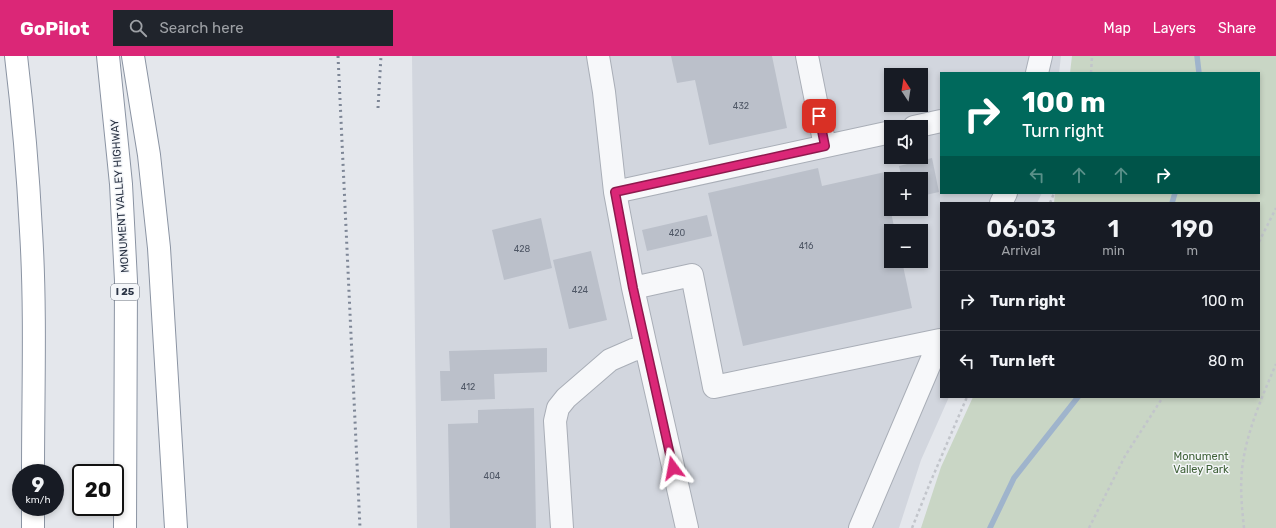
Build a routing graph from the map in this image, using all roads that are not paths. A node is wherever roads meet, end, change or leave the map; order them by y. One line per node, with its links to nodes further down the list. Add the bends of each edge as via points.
1 (16, 56): 16 (highway, via 32,232)
2 (108, 56): 19 (highway, MONUMENT VALLEY HIGHWAY / I 25, via 121,184 126,281)
3 (133, 56): 20 (highway, via 149,155 159,248)
4 (598, 56): 12 (lane)
5 (806, 56): 11 (lane)
6 (1041, 56): 7 (lane)
7 (1037, 72)
8 (940, 121): 9 (lane)
9 (928, 124)
10 (884, 133): 11 (lane)
11 (825, 146): 12 (lane)
12 (615, 192): 13 (lane)
13 (633, 288): 14 (lane, via 692,275 714,387); 15 (lane)
14 (940, 338): 23 (lane)
15 (646, 347): 21 (lane, via 610,360 569,395 558,408 555,421); 22 (lane)
16 (33, 464)
17 (33, 516): 18 (highway)
18 (33, 528)
19 (125, 528)
20 (176, 528)
21 (562, 528)
22 (687, 528)
23 (860, 528)

